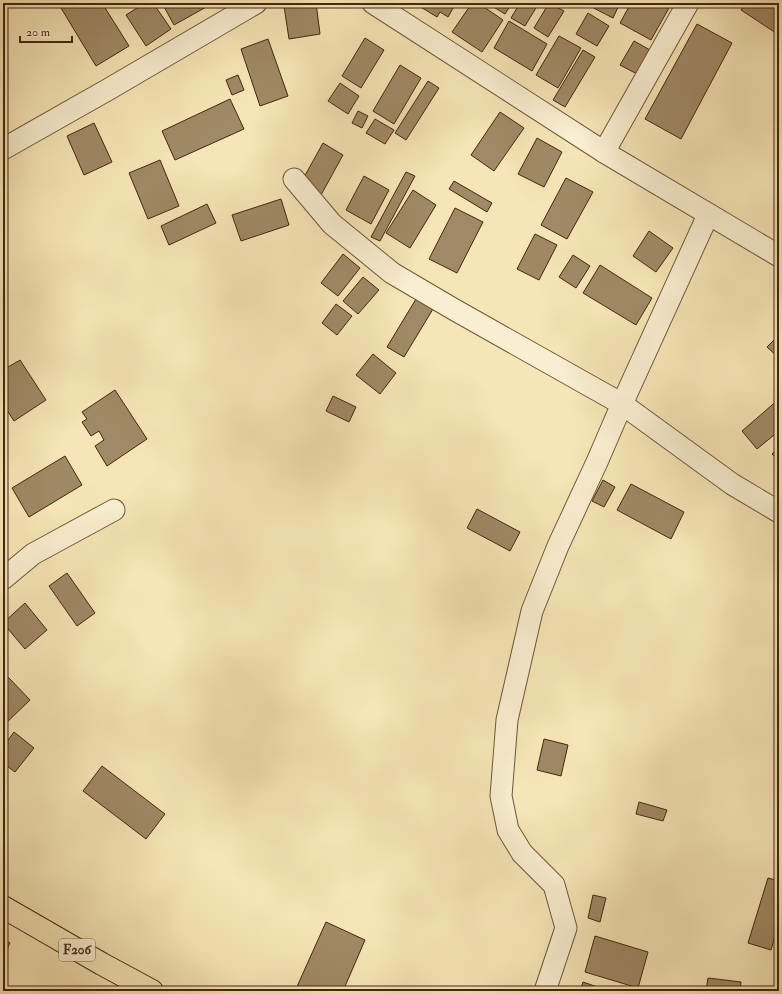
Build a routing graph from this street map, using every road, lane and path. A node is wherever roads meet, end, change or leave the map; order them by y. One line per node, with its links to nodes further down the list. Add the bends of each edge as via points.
1 (256, 3): 4 (street)
2 (374, 3): 5 (street)
3 (688, 3): 5 (street)
4 (3, 149)
5 (604, 152): 7 (street)
6 (294, 179): 9 (street, via 332,224 392,273)
7 (708, 215): 8 (street); 9 (street)
8 (779, 256)
9 (622, 404): 11 (street, via 732,484); 15 (street, via 558,546 532,612 507,720 500,796 508,830 522,853 554,885 566,928)
10 (114, 510): 12 (street, via 33,554)
11 (779, 512)
12 (3, 579)
13 (3, 907): 14 (main road, F206)
14 (152, 991)
15 (545, 991)

